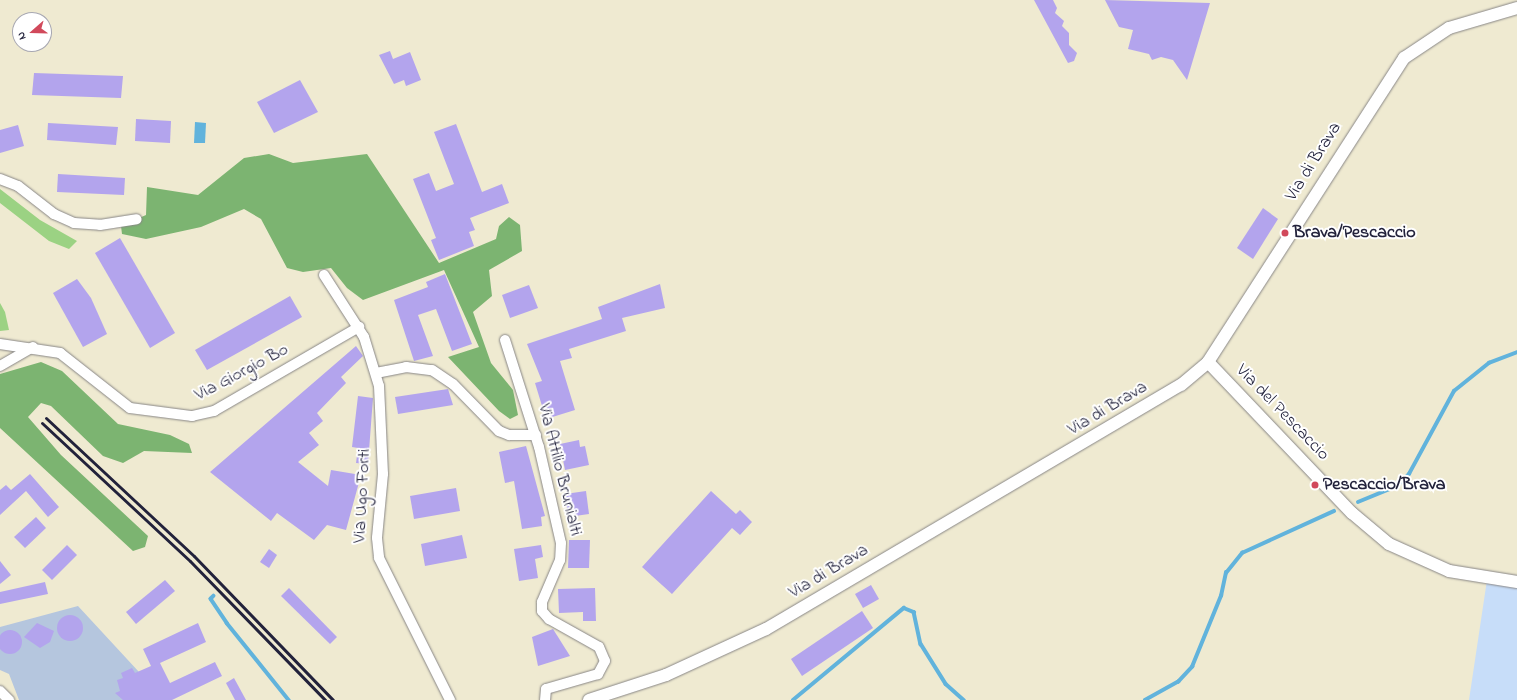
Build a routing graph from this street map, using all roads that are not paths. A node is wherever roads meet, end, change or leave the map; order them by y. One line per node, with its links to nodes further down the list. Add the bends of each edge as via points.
1 (1517, 8): 9 (street, Via di Brava, via 1440,32 1400,63)
2 (0, 179): 3 (street, via 18,186 54,214 74,224 100,225)
3 (137, 219)
4 (324, 275): 5 (street, Via Ugo Forti)
5 (359, 327): 8 (street, Via Giorgio Bo, via 220,408 192,416 126,406 60,353); 11 (street, Via Ugo Forti)
6 (505, 340): 12 (street, Via Attilio Brunialti)
7 (0, 344): 8 (street, Via Giorgio Bo)
8 (33, 347): 10 (street)
9 (1208, 362): 13 (street, Via del Pescaccio, via 1358,519 1389,544 1426,564 1464,576); 18 (street, Via di Brava, via 1146,408 795,614 677,670)
10 (0, 366)
11 (376, 373): 12 (street, via 406,367 432,370 453,384 502,432); 16 (street, Via Ugo Forti, via 383,459 376,538 379,558)
12 (536, 435): 17 (street, Via Attilio Brunialti, via 561,548 542,610 549,620 599,647 605,661 598,674 546,689)
13 (1517, 582)
14 (0, 691): 15 (street)
15 (9, 700)
16 (450, 700)
17 (545, 700)
18 (589, 700)

